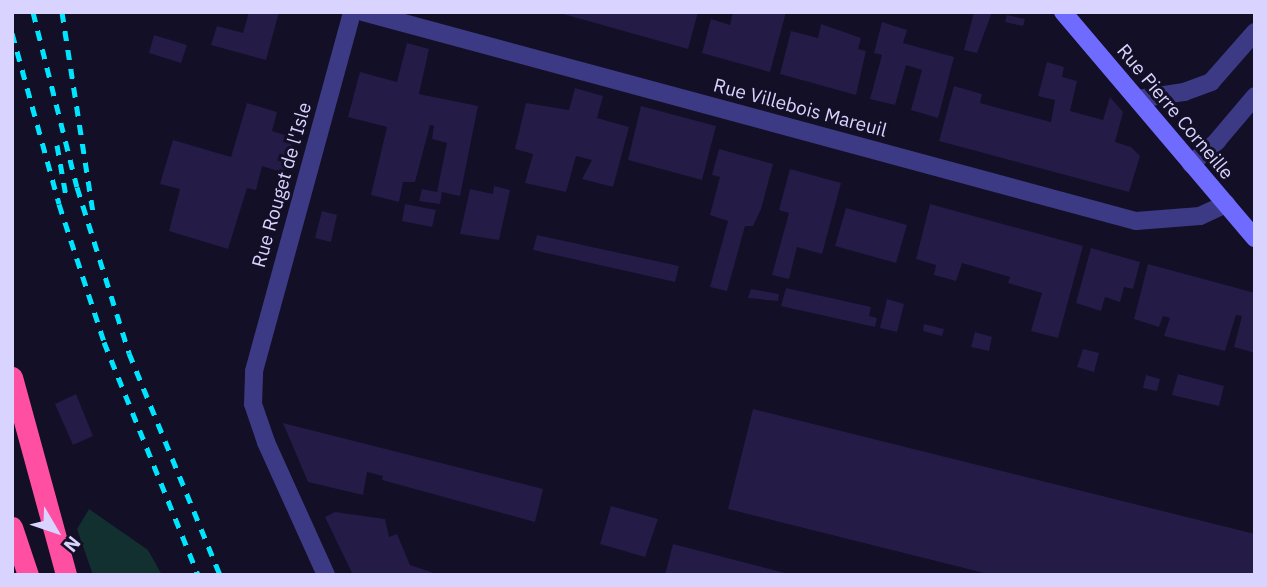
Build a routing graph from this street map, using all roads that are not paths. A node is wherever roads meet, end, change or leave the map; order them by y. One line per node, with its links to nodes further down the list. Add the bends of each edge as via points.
1 (352, 12): 14 (street, Rue Rouget de l'Isle, via 254,370 253,404 266,442)
2 (363, 12): 8 (street, Rue Villebois Mareuil, via 1136,221 1200,216)
3 (1063, 12): 6 (street, Rue Pierre Corneille)
4 (1255, 32): 6 (street, via 1211,82 1184,92)
5 (1255, 96): 7 (street)
6 (1138, 99): 7 (street, Rue Pierre Corneille)
7 (1191, 164): 8 (street, Rue Pierre Corneille)
8 (1226, 204): 9 (street, Rue Pierre Corneille)
9 (1255, 238)
10 (12, 377): 13 (highway)
11 (12, 527): 12 (highway)
12 (28, 575)
13 (66, 575)
14 (326, 575)

